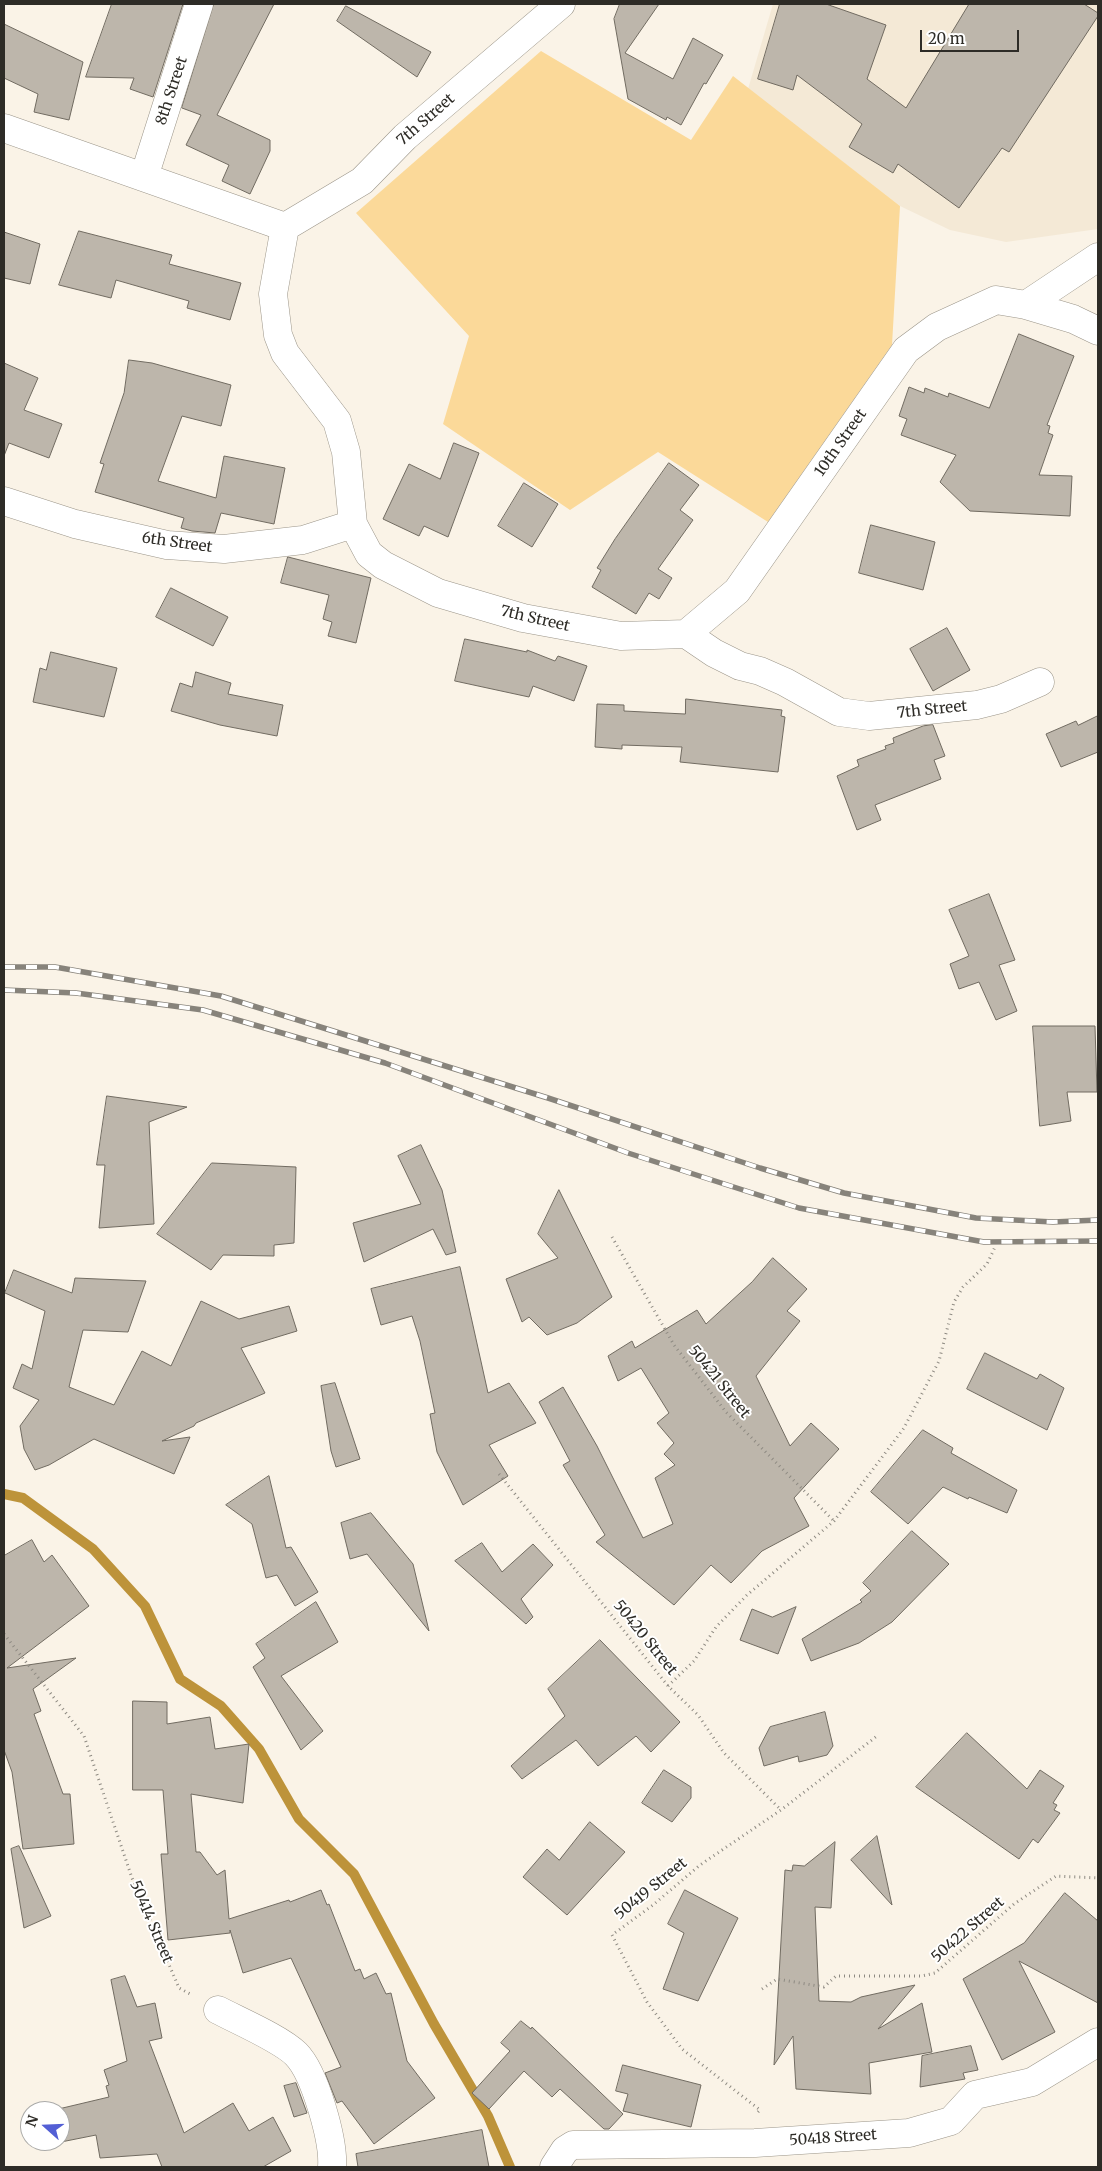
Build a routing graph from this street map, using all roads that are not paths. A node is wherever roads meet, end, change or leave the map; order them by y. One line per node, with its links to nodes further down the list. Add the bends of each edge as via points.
1 (199, 4): 4 (street, 8th Street)
2 (561, 4): 5 (street, 7th Street, via 405,137 362,180)
3 (4, 128): 4 (street)
4 (144, 177): 5 (street)
5 (285, 227): 10 (street, 7th Street, via 273,294 278,335 285,353 337,421 346,452)
6 (1098, 257): 7 (street)
7 (1026, 304): 8 (street, 10th Street); 11 (street, 10th Street, via 996,300 937,326 906,350 737,591)
8 (1098, 331)
9 (4, 501): 10 (street, 6th Street, via 75,524 158,543 224,549 303,540)
10 (353, 524): 11 (street, 7th Street, via 369,554 383,565 438,593 523,618 621,636)
11 (686, 634): 12 (street, 7th Street, via 714,654 760,671 839,712 855,716 977,705 1002,699)
12 (1040, 682)
13 (218, 2010): 15 (street, via 271,2037 296,2054 310,2076 329,2132)
14 (1098, 2042): 16 (street, 50418 Street, via 1032,2082 975,2095 951,2120 931,2128 909,2133 756,2144 573,2145 565,2150)
15 (332, 2167)
16 (554, 2167)

